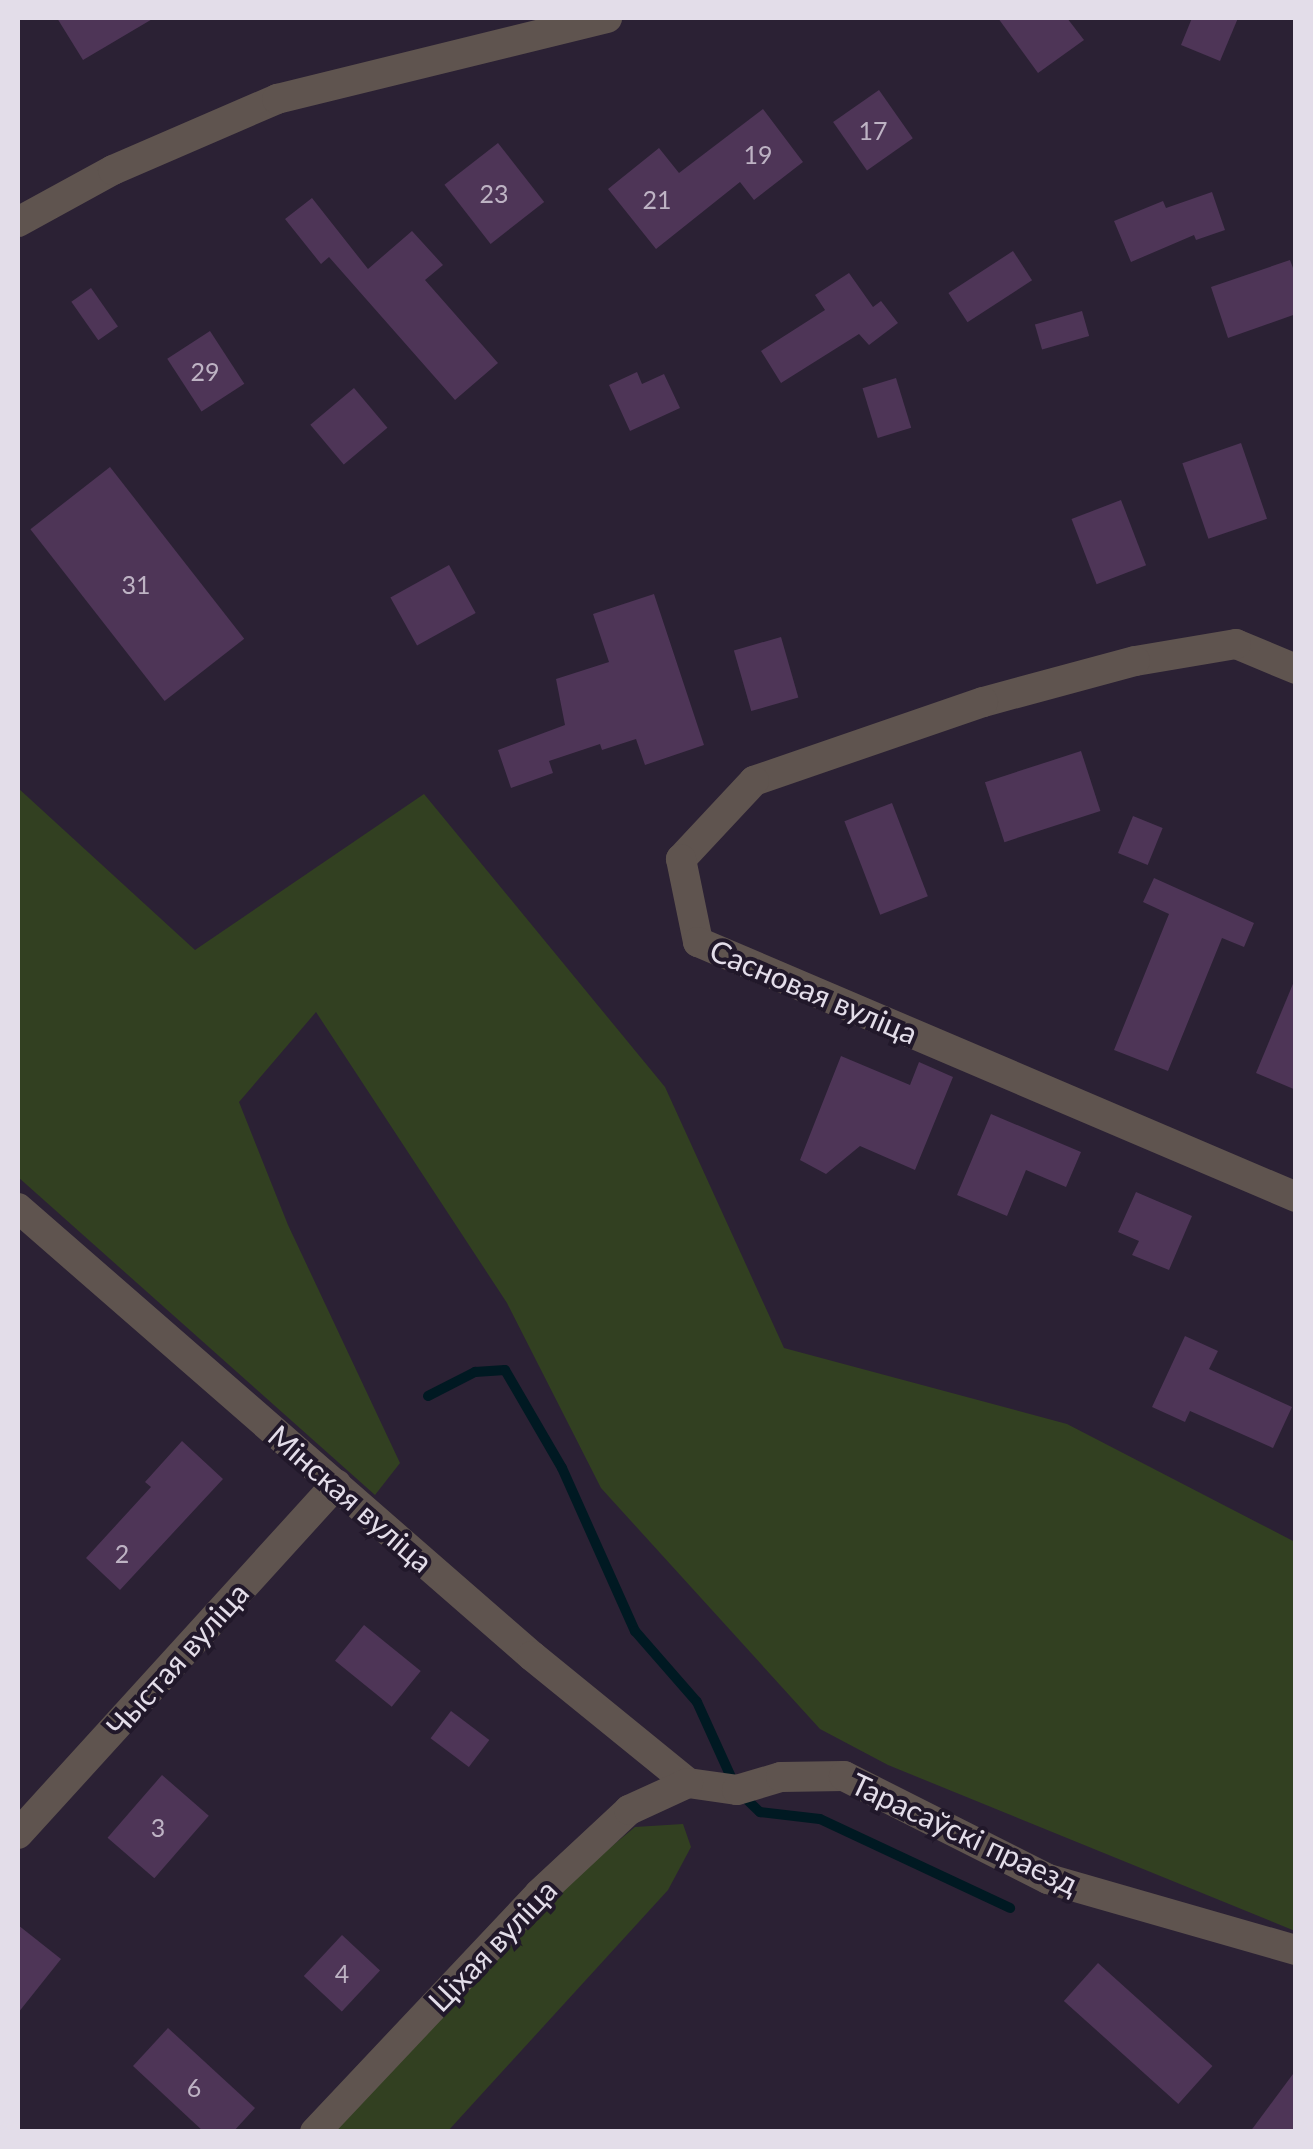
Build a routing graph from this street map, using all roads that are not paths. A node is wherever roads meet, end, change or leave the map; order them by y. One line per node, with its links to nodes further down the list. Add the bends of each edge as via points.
1 (607, 18): 2 (street, via 277,99 113,170)
2 (18, 222)
3 (1296, 669): 4 (street, Сасновая вуліца, via 1236,644 1135,661 983,702 754,781 680,859 698,942)
4 (1296, 1197)
5 (18, 1208): 6 (street, Мінская вуліца)
6 (336, 1484): 7 (street, Мінская вуліца); 8 (street, Чыстая вуліца)
7 (688, 1783): 9 (street, Тарасаўскі праезд, via 737,1790 781,1777 844,1776 1048,1879); 10 (street, Ціхая вуліца, via 629,1810 590,1846)
8 (18, 1834)
9 (1296, 1950)
10 (316, 2132)

